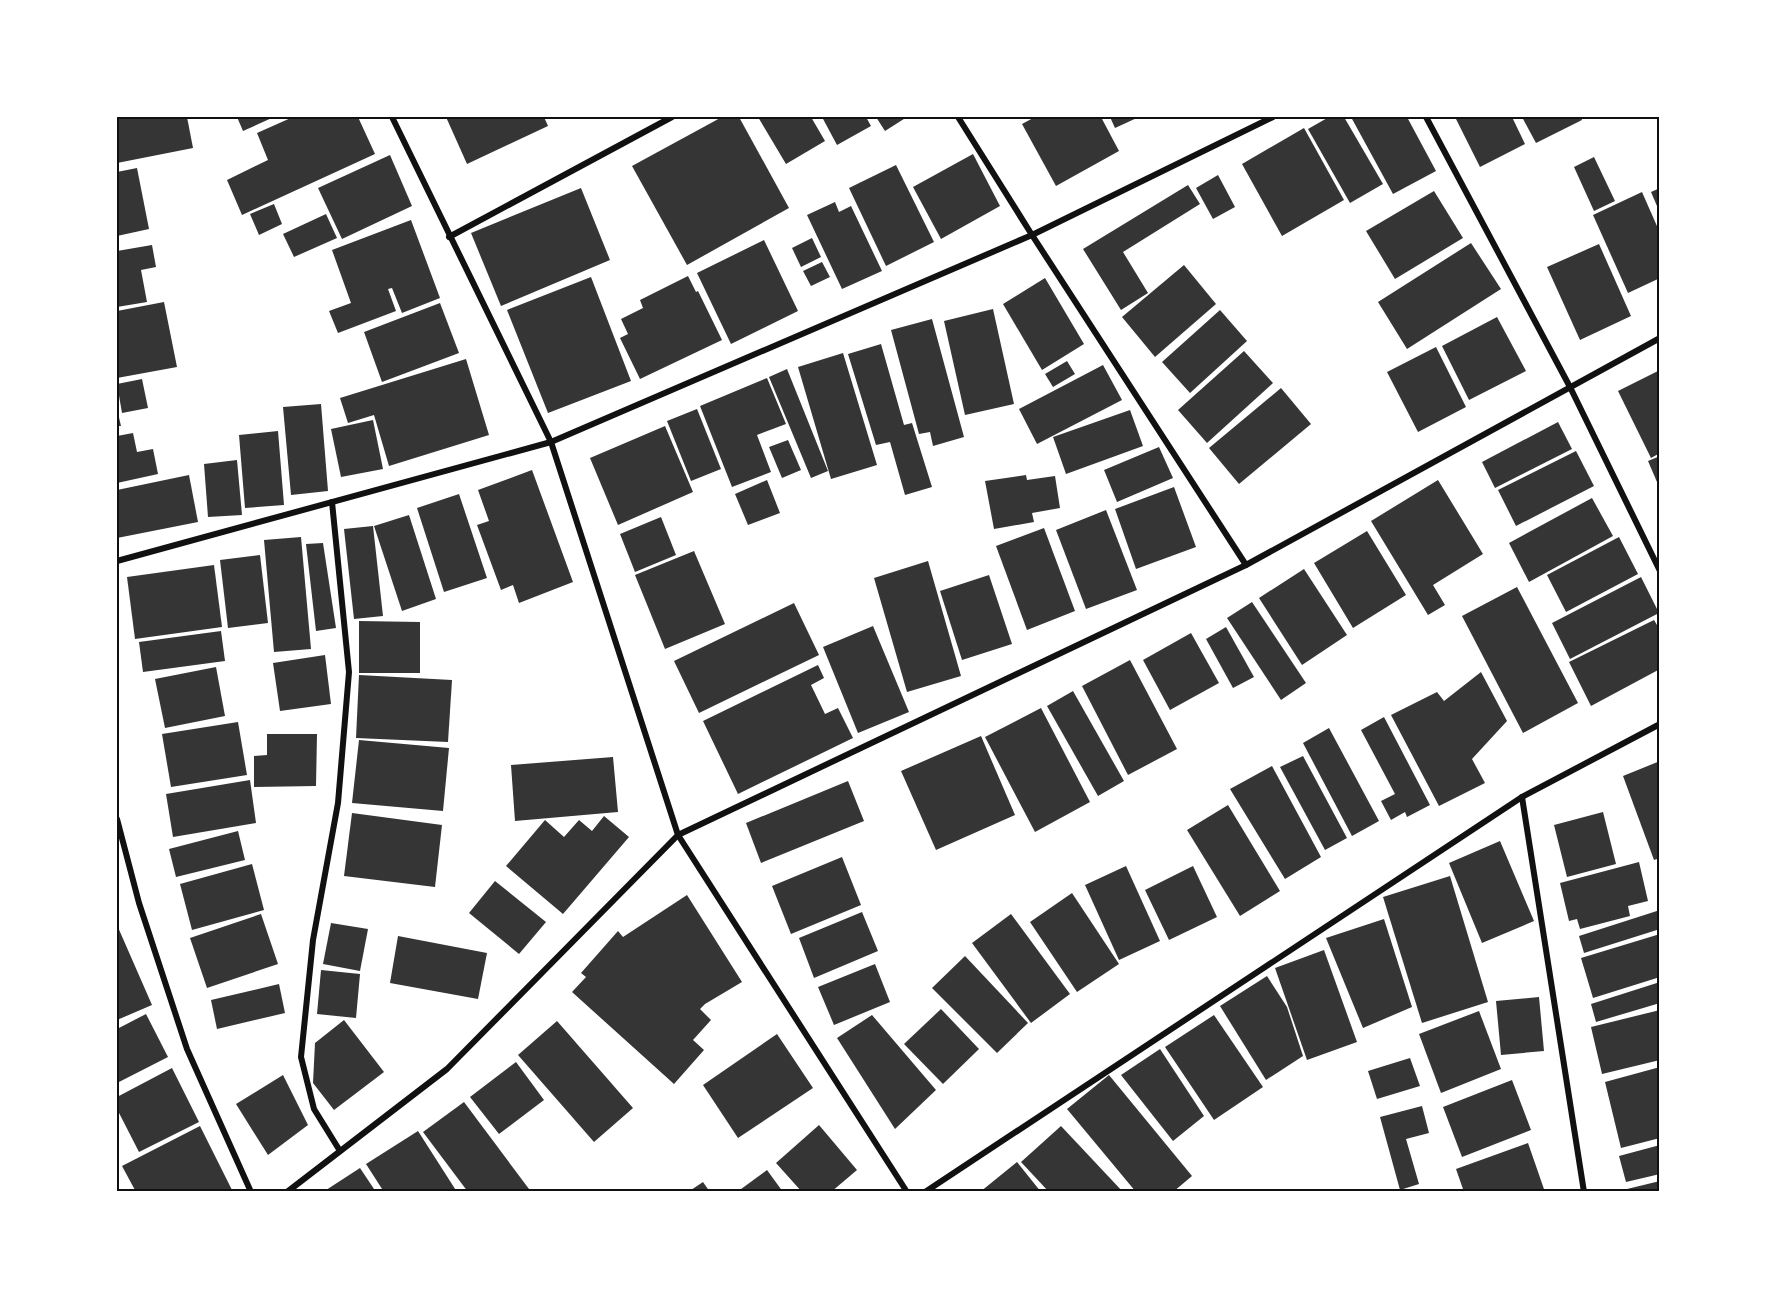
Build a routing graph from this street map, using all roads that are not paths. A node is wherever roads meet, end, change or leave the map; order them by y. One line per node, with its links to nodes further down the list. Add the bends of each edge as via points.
1 (392, 117): 7 (street)
2 (672, 117): 7 (street)
3 (958, 117): 6 (street)
4 (1273, 117): 6 (street)
5 (1426, 117): 9 (street)
6 (1032, 235): 10 (street); 13 (street)
7 (449, 237): 10 (street)
8 (1660, 338): 9 (street)
9 (1570, 387): 13 (street); 14 (street)
10 (550, 442): 11 (street); 18 (street)
11 (332, 502): 12 (street); 19 (street, via 349,672 338,802 313,940 301,1057 314,1109)
12 (117, 561)
13 (1246, 565): 18 (street)
14 (1660, 570)
15 (1660, 724): 16 (street)
16 (1522, 797): 23 (street); 24 (street)
17 (117, 819): 20 (street, via 139,903 187,1049)
18 (678, 835): 19 (street, via 447,1069); 22 (street)
19 (340, 1151): 21 (street)
20 (251, 1192)
21 (287, 1192)
22 (907, 1192)
23 (925, 1192)
24 (1584, 1192)

